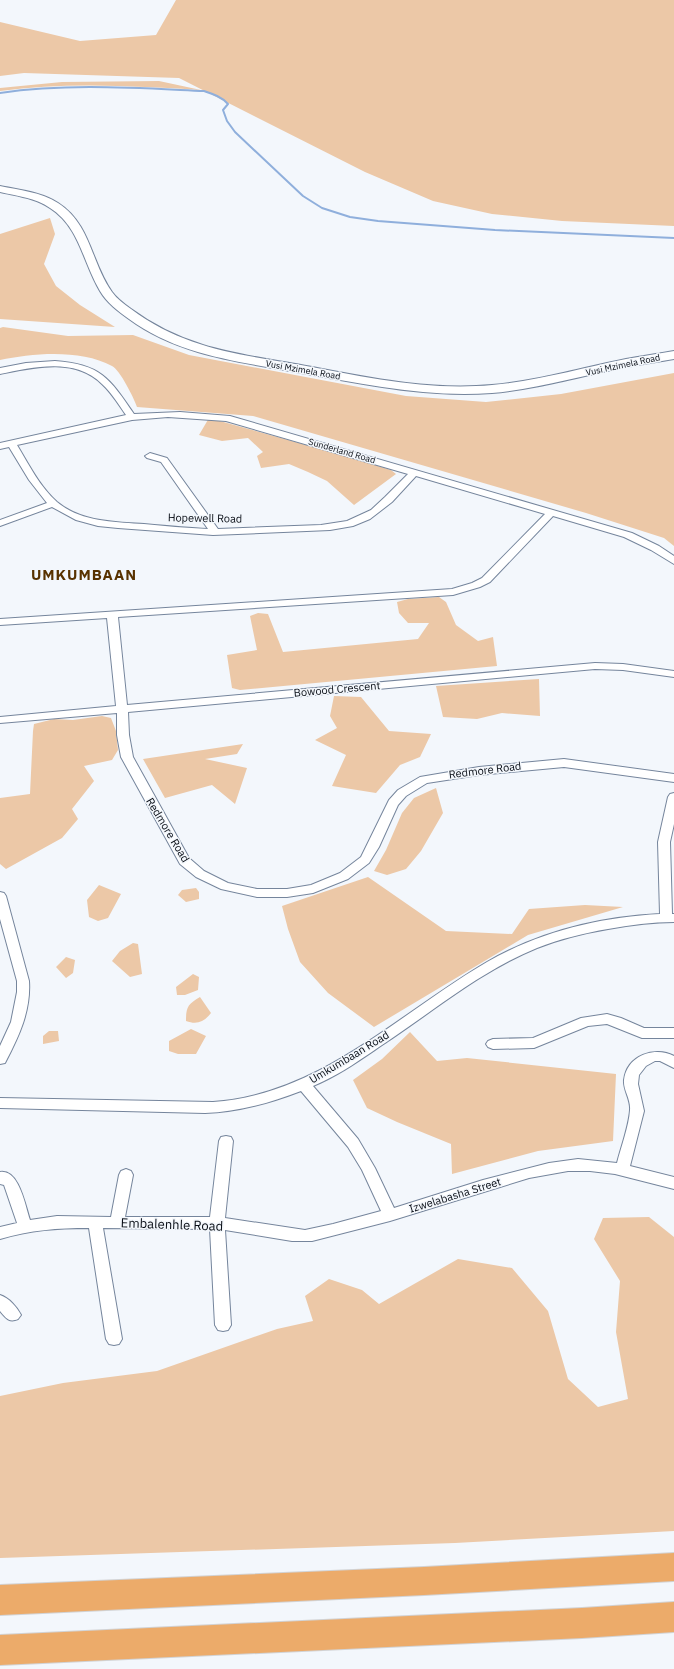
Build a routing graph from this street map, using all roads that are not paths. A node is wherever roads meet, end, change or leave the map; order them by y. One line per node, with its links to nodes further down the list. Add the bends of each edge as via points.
1 (0, 184): 3 (main road, Vusi Mzimela Road, via 27,188 70,206 86,222 112,281 132,306 174,330 227,347 380,375 456,382 537,376)
2 (0, 189): 4 (main road, Vusi Mzimela Road, via 32,196 53,204 67,214 78,229 102,285 109,296 129,314 173,340 214,352 377,383 429,389 469,390 528,385)
3 (674, 346)
4 (674, 355)
5 (0, 371): 6 (street, via 47,364 84,369 106,382)
6 (132, 417): 7 (street, Sunderland Road); 10 (street, Sunderland Road, via 186,414 227,418)
7 (11, 444): 8 (street, Sunderland Road); 11 (street, Hopewell Road)
8 (0, 446)
9 (150, 456): 14 (street, via 164,460)
10 (415, 472): 12 (street, Sunderland Road); 14 (street, Hopewell Road, via 372,514 356,522 323,527)
11 (52, 504): 13 (street); 14 (street, Hopewell Road, via 75,517 99,523)
12 (552, 512): 15 (street, Sunderland Road, via 628,535); 16 (street, via 494,574 462,590)
13 (0, 523)
14 (215, 532)
15 (674, 561)
16 (112, 615): 17 (street); 19 (street, Redmore Road)
17 (0, 622)
18 (674, 674): 19 (street, Bowood Crescent, via 595,666)
19 (122, 710): 20 (street, Bowood Crescent); 21 (street, Redmore Road, via 127,757 184,861 210,880 225,886 257,892 301,891 344,876 365,860 374,847 393,803 402,793 424,780 479,770 564,763)
20 (0, 720)
21 (674, 778)
22 (674, 797): 24 (street, via 664,842)
23 (0, 896): 27 (street, via 24,991 21,1014)
24 (670, 918): 29 (street, Umkumbaan Road, via 641,920 569,932 532,945 461,984 333,1070)
25 (674, 1033): 26 (street, via 642,1033 607,1019 586,1021 534,1043)
26 (493, 1044)
27 (0, 1059)
28 (674, 1063): 32 (street, via 660,1056 649,1058 642,1061 633,1073 632,1086 637,1111)
29 (304, 1085): 30 (street, Umkumbaan Road, via 272,1096 218,1107); 36 (street, via 353,1143)
30 (0, 1103)
31 (226, 1141): 39 (street)
32 (622, 1170): 35 (street, Izwelabasha Street); 36 (street, Izwelabasha Street, via 577,1165 536,1171)
33 (126, 1175): 38 (street)
34 (0, 1178): 40 (street, via 5,1177 10,1182)
35 (674, 1183)
36 (390, 1215): 39 (street, Embalenhle Road, via 305,1236)
37 (95, 1222): 38 (street, Embalenhle Road); 40 (street, Embalenhle Road, via 57,1222); 45 (street)
38 (117, 1223): 39 (street, Embalenhle Road)
39 (217, 1223): 44 (street)
40 (25, 1226): 41 (street, Embalenhle Road)
41 (0, 1233)
42 (0, 1302): 43 (street)
43 (13, 1315)
44 (223, 1325)
45 (114, 1339)
46 (674, 1567): 47 (highway)
47 (0, 1600)
48 (674, 1617): 49 (highway)
49 (0, 1650)

